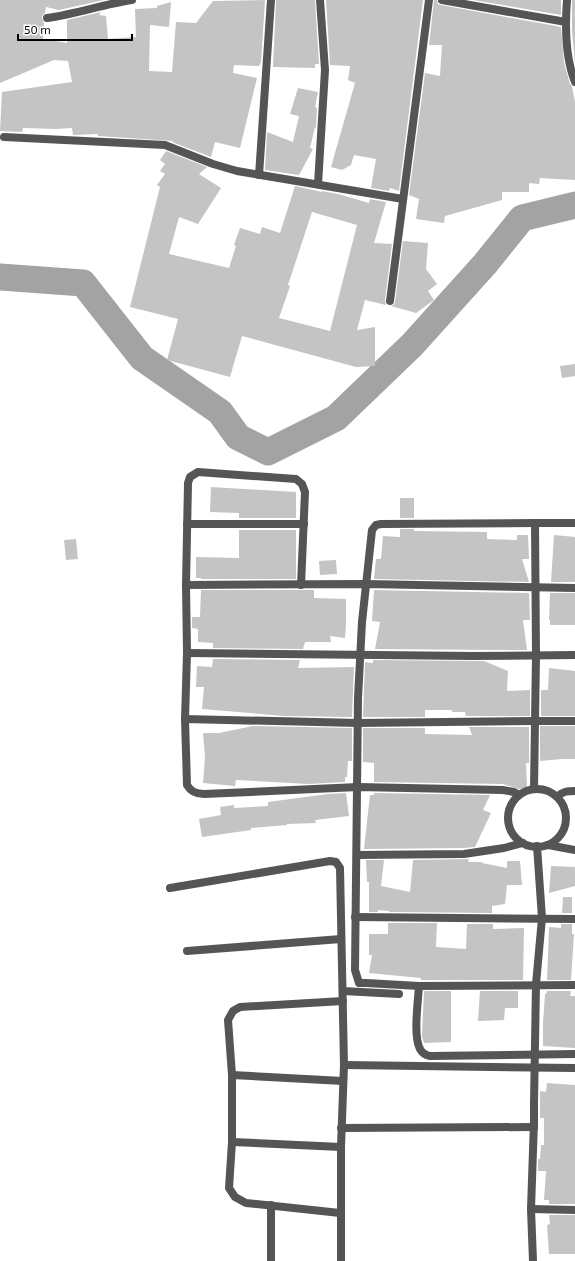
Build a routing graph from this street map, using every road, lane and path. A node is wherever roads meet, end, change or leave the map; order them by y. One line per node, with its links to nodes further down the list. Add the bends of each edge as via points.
1 (132, 0): 7 (street)
2 (271, 0): 12 (street)
3 (320, 0): 13 (street, via 325,70)
4 (429, 0): 14 (street)
5 (442, 0): 8 (street)
6 (567, 0): 8 (street)
7 (47, 18)
8 (566, 22): 9 (street)
9 (572, 49): 10 (street, via 570,69)
10 (575, 82)
11 (4, 137): 12 (street, via 165,145 213,164)
12 (259, 175): 13 (street)
13 (318, 184): 14 (street)
14 (403, 199): 15 (street)
15 (390, 301)
16 (535, 523): 17 (street); 21 (street, via 376,525 370,534); 23 (street)
17 (575, 523)
18 (187, 524): 19 (street); 19 (street, via 188,483 190,477 198,472 296,479 302,484 305,492); 22 (street)
19 (304, 524): 20 (street)
20 (301, 584): 21 (street); 22 (street)
21 (366, 584): 23 (street); 26 (street)
22 (186, 585): 25 (street)
23 (535, 588): 24 (street); 27 (street)
24 (575, 588)
25 (187, 653): 26 (street); 29 (street)
26 (360, 654): 27 (street); 32 (street)
27 (536, 655): 28 (street); 30 (street)
28 (575, 655)
29 (185, 719): 32 (street); 33 (street, via 187,785 196,794)
30 (535, 721): 31 (street); 32 (street); 34 (street)
31 (575, 721)
32 (358, 723): 33 (street)
33 (358, 787): 36 (street, via 503,790); 42 (street)
34 (534, 789): 36 (street); 37 (street, via 542,789)
35 (575, 791): 37 (street, via 566,791)
36 (519, 795): 38 (street, via 509,808 508,824 511,832)
37 (557, 797): 39 (street, via 562,803 566,819 558,838)
38 (523, 844): 40 (street); 42 (street, via 464,854)
39 (548, 845): 40 (street); 41 (street)
40 (538, 846): 45 (street)
41 (575, 850)
42 (357, 855): 44 (street)
43 (170, 888): 47 (street, via 336,862 340,868)
44 (355, 917): 45 (street); 51 (street, via 355,970 359,983)
45 (542, 918): 46 (street); 49 (street)
46 (575, 919)
47 (341, 939): 48 (street); 52 (street)
48 (187, 951)
49 (536, 984): 50 (street); 51 (street); 55 (street)
50 (575, 984)
51 (419, 986): 55 (street, via 417,1038 420,1050 424,1054)
52 (343, 991): 53 (street); 54 (street)
53 (400, 994)
54 (343, 1000): 57 (street); 60 (street, via 240,1007 232,1011 228,1020)
55 (535, 1054): 56 (street); 58 (street)
56 (575, 1054)
57 (344, 1064): 58 (street); 61 (street)
58 (535, 1067): 59 (street); 62 (street)
59 (575, 1068)
60 (232, 1075): 61 (street); 64 (street)
61 (343, 1081): 63 (street)
62 (534, 1127): 63 (street); 67 (street)
63 (341, 1128): 65 (street)
64 (232, 1142): 65 (street); 66 (street, via 229,1188 235,1197 246,1202)
65 (341, 1148): 69 (street)
66 (271, 1205): 69 (street); 70 (street)
67 (531, 1209): 68 (street); 72 (street)
68 (575, 1210)
69 (340, 1213): 71 (street)
70 (271, 1261)
71 (341, 1261)
72 (532, 1261)

